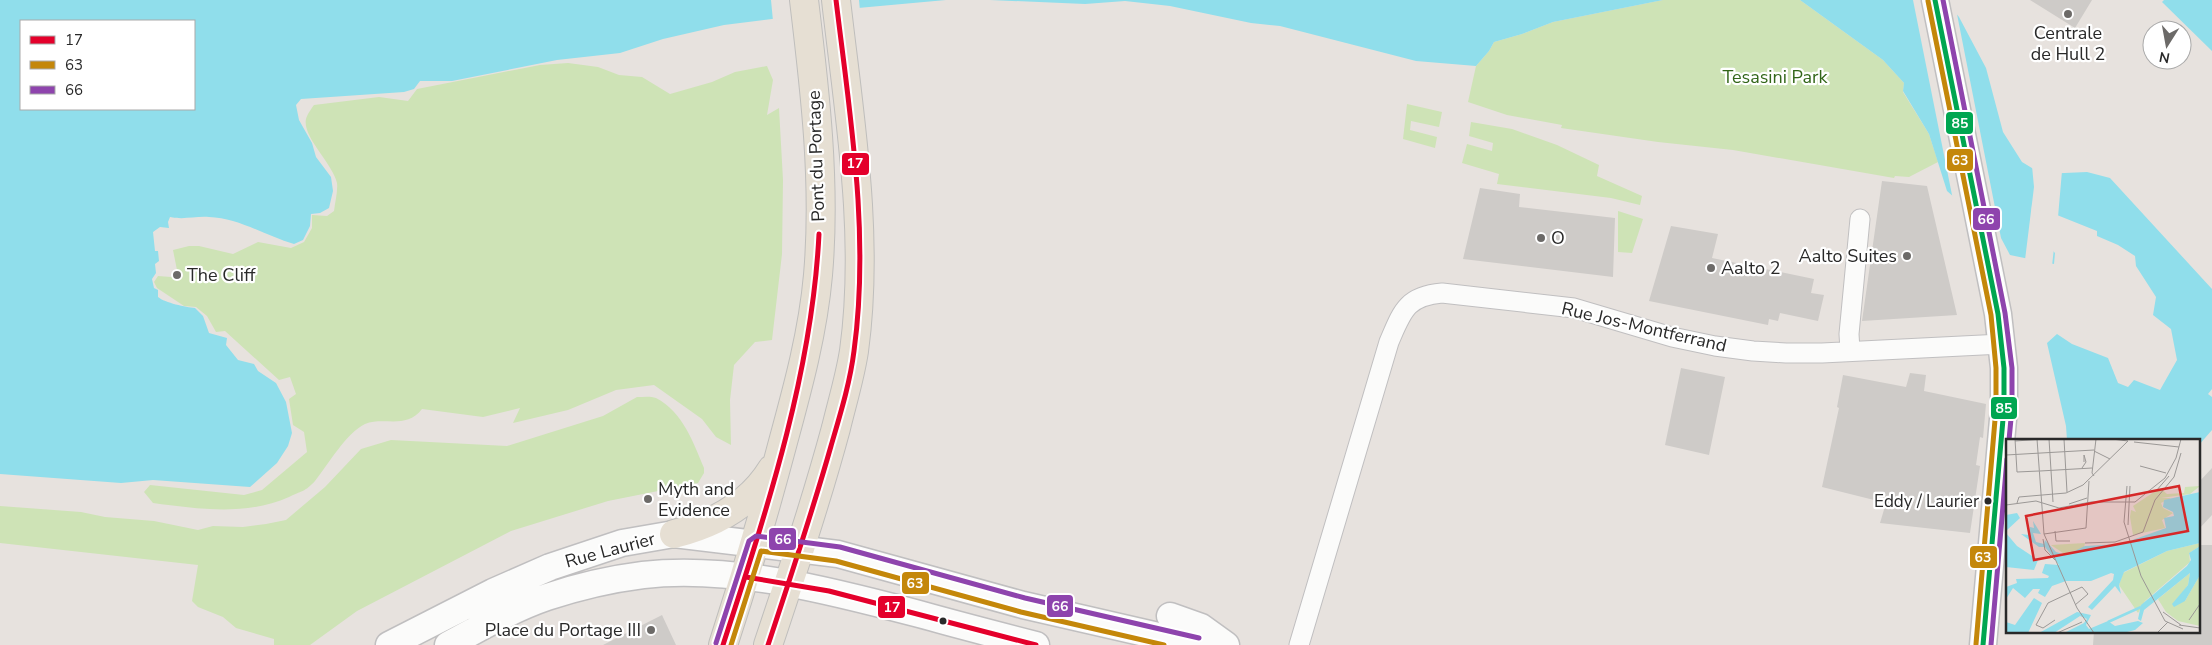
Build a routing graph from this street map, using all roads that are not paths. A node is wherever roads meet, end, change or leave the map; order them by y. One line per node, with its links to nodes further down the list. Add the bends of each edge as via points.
1 (804, 0): 7 (main road, Pont du Portage, via 814,83 820,185 818,275 809,340 798,386 779,457)
2 (836, 0): 10 (main road, Pont du Portage, via 858,202 859,287 854,351 845,393)
3 (1935, 0): 5 (main road)
4 (1860, 219): 6 (street)
5 (2002, 344): 6 (street, Rue Jos-Montferrand); 14 (main road, via 2004,408)
6 (1850, 350): 22 (street, Rue Jos-Montferrand, via 1786,354 1743,350 1672,337 1574,308 1442,293 1416,299 1402,312 1390,342)
7 (763, 491): 8 (main road, via 715,520); 9 (main road, Pont du Portage)
8 (674, 534): 9 (main road, Rue Laurier); 15 (main road, Rue Laurier, via 622,543 550,567 492,592)
9 (756, 543): 10 (main road, Rue Laurier); 11 (main road, Pont du Portage)
10 (801, 549): 12 (main road, Pont du Portage); 20 (main road, Rue Laurier, via 838,554 1023,605)
11 (746, 577): 12 (main road, Rue Laurier); 16 (main road, Rue Laurier, via 656,574 612,580 546,597); 17 (main road, Pont du Portage)
12 (789, 583): 18 (main road, Pont du Portage); 19 (main road, Rue Laurier)
13 (1170, 616): 21 (main road, via 1201,627)
14 (1982, 641)
15 (389, 645)
16 (448, 645)
17 (723, 645)
18 (768, 645)
19 (1036, 645)
20 (1197, 645)
21 (1226, 645)
22 (1299, 645)

